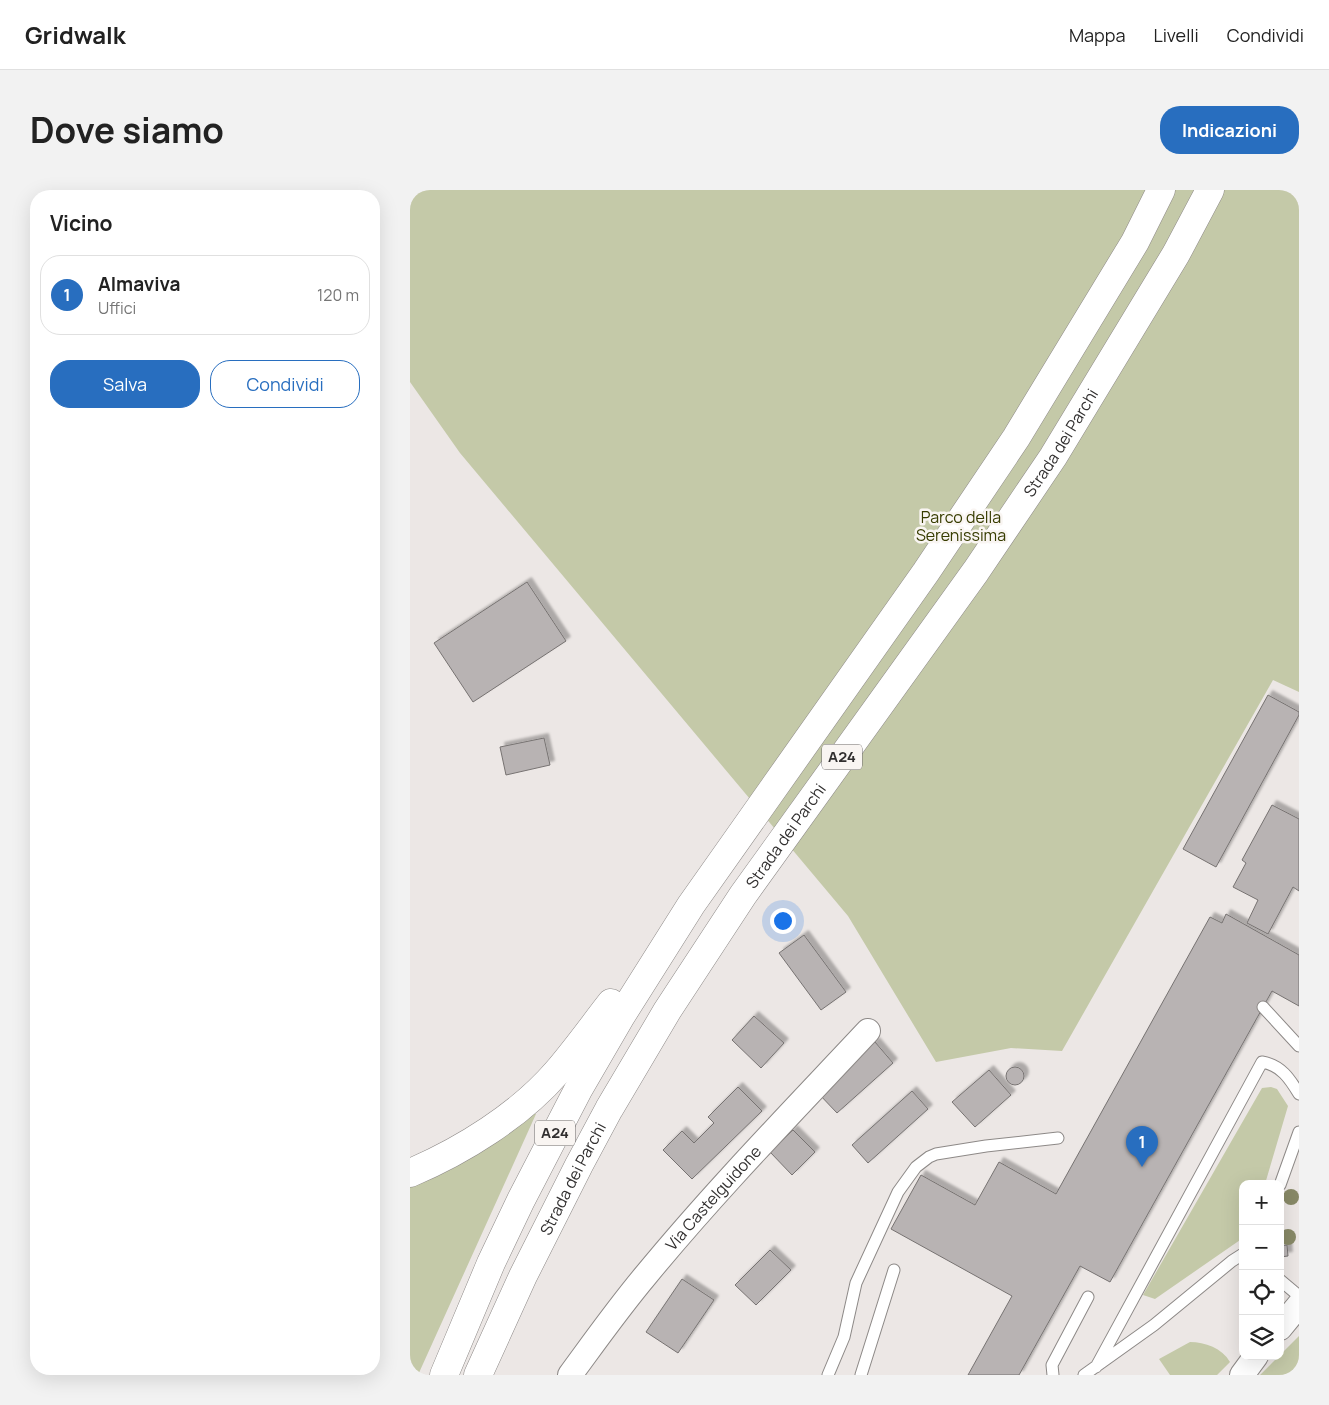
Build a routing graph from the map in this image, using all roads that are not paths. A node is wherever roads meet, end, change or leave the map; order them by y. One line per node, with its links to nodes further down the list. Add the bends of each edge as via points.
1 (1161, 190): 3 (highway, A24, via 1135,242 1016,438 926,572)
2 (1210, 190): 19 (highway, Strada dei Parchi / A24, via 1176,254 1053,457 976,571 738,901 667,1010 579,1165)
3 (691, 905): 10 (highway, via 548,1082 470,1142); 22 (highway, A24, via 600,1050 547,1147)
4 (1263, 1007): 6 (lane)
5 (868, 1030): 25 (street, Via Castelguidone, via 656,1263)
6 (1299, 1046)
7 (1299, 1094): 21 (lane, via 1289,1076 1272,1064 1262,1062)
8 (1299, 1132): 11 (lane)
9 (1058, 1138): 26 (lane, via 936,1154 916,1167 898,1192 856,1283 844,1337)
10 (410, 1173)
11 (1282, 1180)
12 (1239, 1257): 21 (lane)
13 (894, 1270): 27 (lane)
14 (1284, 1283): 16 (lane)
15 (1088, 1296): 28 (lane, via 1052,1365)
16 (1299, 1296)
17 (1299, 1305): 18 (street)
18 (1284, 1323)
19 (496, 1336): 23 (highway, Strada dei Parchi / A24); 24 (highway)
20 (1253, 1360): 30 (street)
21 (1096, 1367): 29 (lane)
22 (444, 1375)
23 (478, 1375)
24 (492, 1375)
25 (570, 1375)
26 (828, 1375)
27 (861, 1375)
28 (1053, 1375)
29 (1084, 1375)
30 (1242, 1375)

